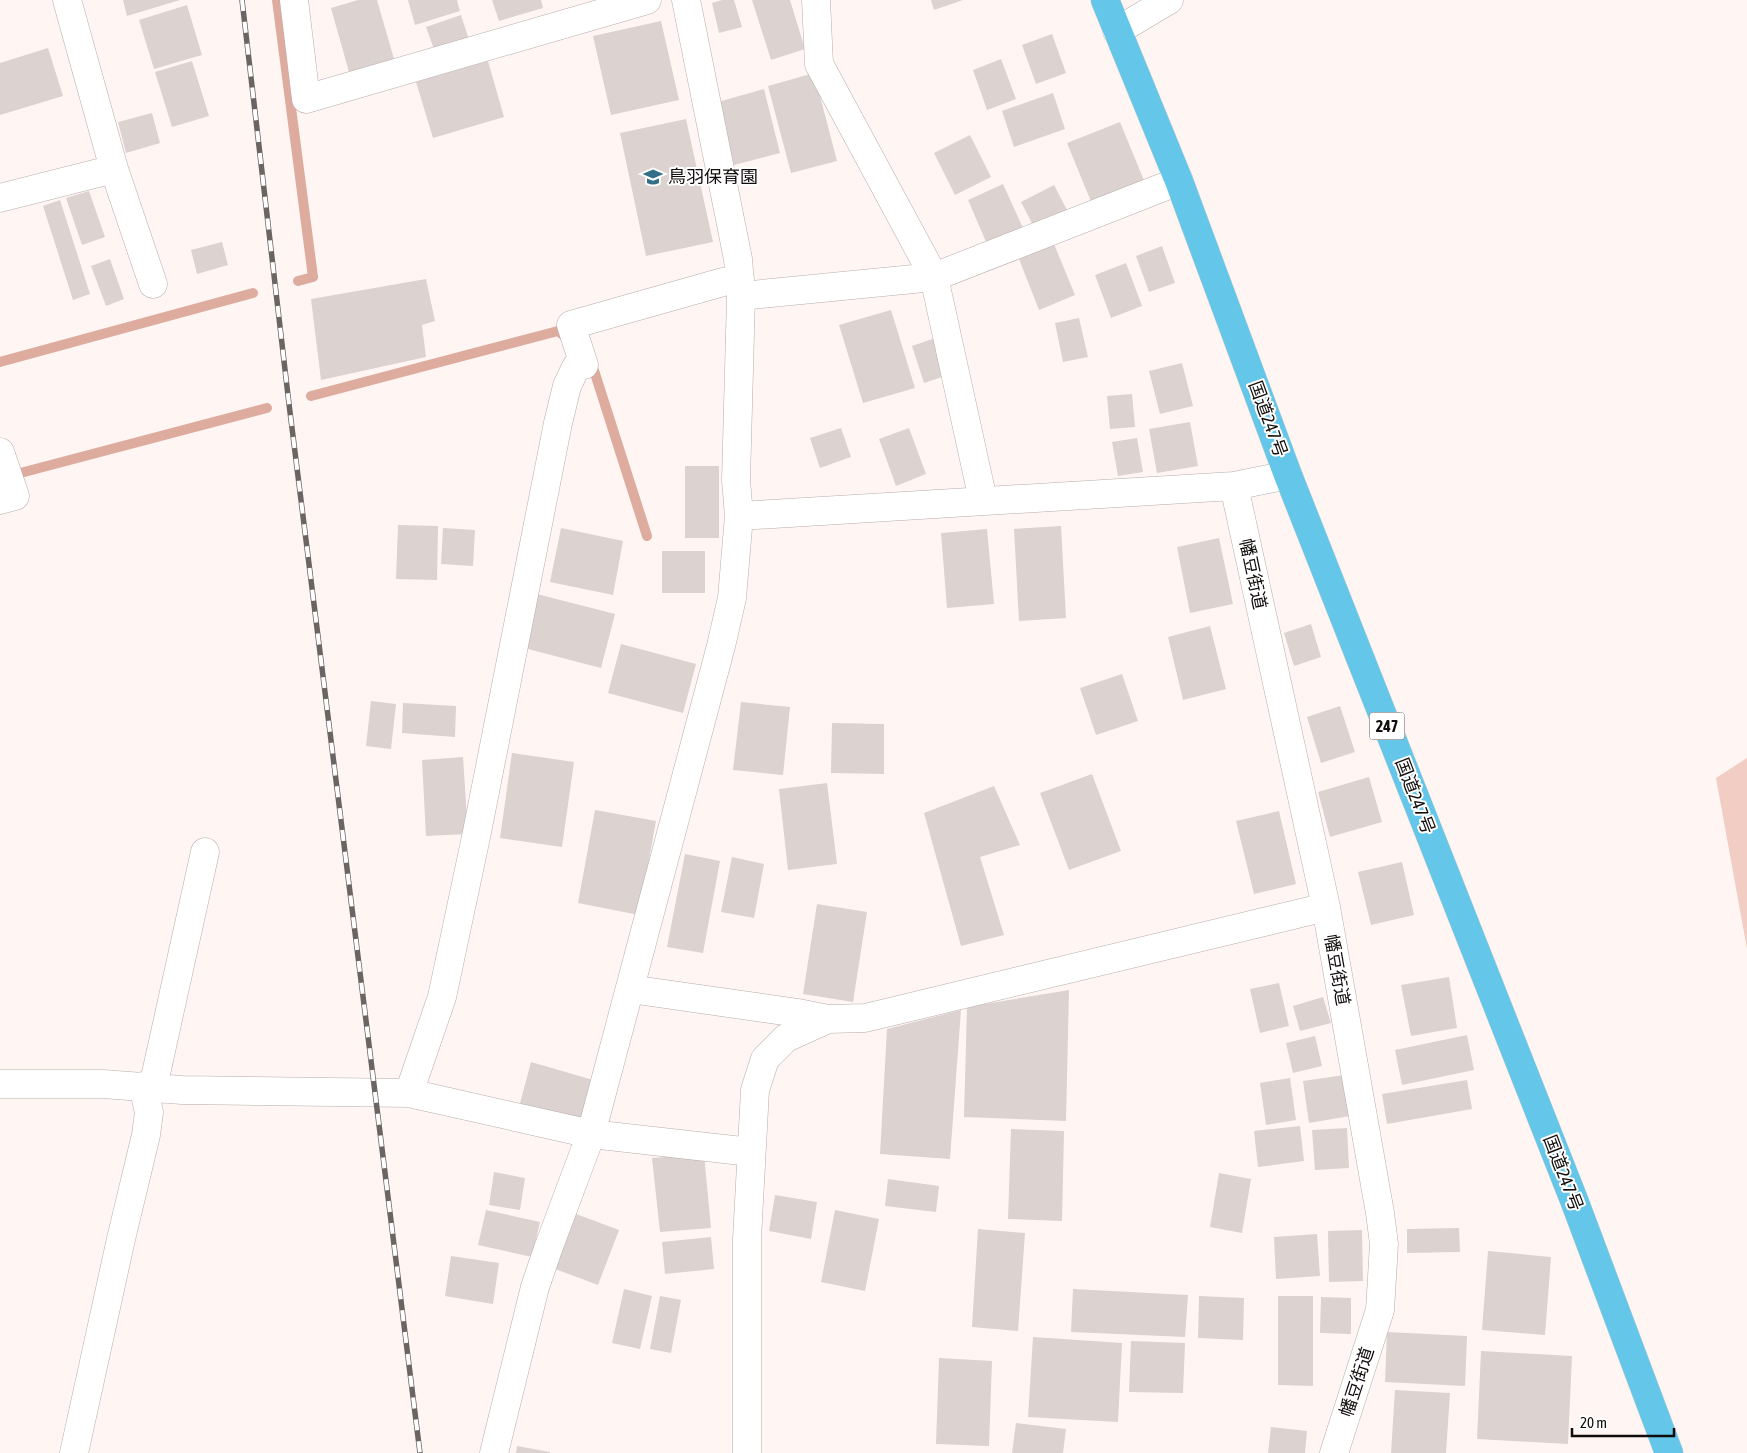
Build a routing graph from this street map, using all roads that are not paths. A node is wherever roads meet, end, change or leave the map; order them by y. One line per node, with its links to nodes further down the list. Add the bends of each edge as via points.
1 (67, 0): 9 (street)
2 (294, 0): 3 (street, via 306,99)
3 (646, 0)
4 (686, 0): 14 (street, via 738,259)
5 (816, 0): 12 (street, via 820,64)
6 (1105, 0): 8 (highway, 国道247号 / 247)
7 (1169, 0): 8 (street)
8 (1117, 31): 10 (highway, 国道247号 / 247)
9 (114, 169): 11 (street); 13 (street)
10 (1179, 180): 12 (street); 16 (highway, 国道247号 / 247)
11 (0, 198)
12 (934, 277): 14 (street); 19 (street)
13 (153, 284)
14 (740, 288): 20 (street, via 736,480); 27 (street, via 723,282 571,325 584,364 576,367 567,386 558,423 442,997)
15 (0, 452): 18 (street)
16 (1288, 475): 17 (street); 34 (highway, 国道247号 / 247, via 1574,1200)
17 (1234, 486): 19 (street); 22 (street, 幡豆街道)
18 (6, 493)
19 (983, 500): 20 (street)
20 (739, 516): 23 (street, via 732,598 721,646)
21 (205, 852): 26 (street)
22 (1326, 907): 24 (street, via 865,1018); 33 (street, 幡豆街道, via 1384,1244 1380,1310)
23 (630, 989): 24 (street); 28 (street)
24 (828, 1019): 29 (street, via 786,1038 765,1059 755,1090)
25 (0, 1084): 26 (street)
26 (148, 1087): 27 (street); 30 (street, via 146,1135)
27 (409, 1093): 28 (street)
28 (591, 1134): 29 (street); 31 (street, via 536,1287)
29 (751, 1152): 32 (street, via 747,1239)
30 (74, 1453)
31 (494, 1453)
32 (747, 1453)
33 (1334, 1453)
34 (1669, 1453)

